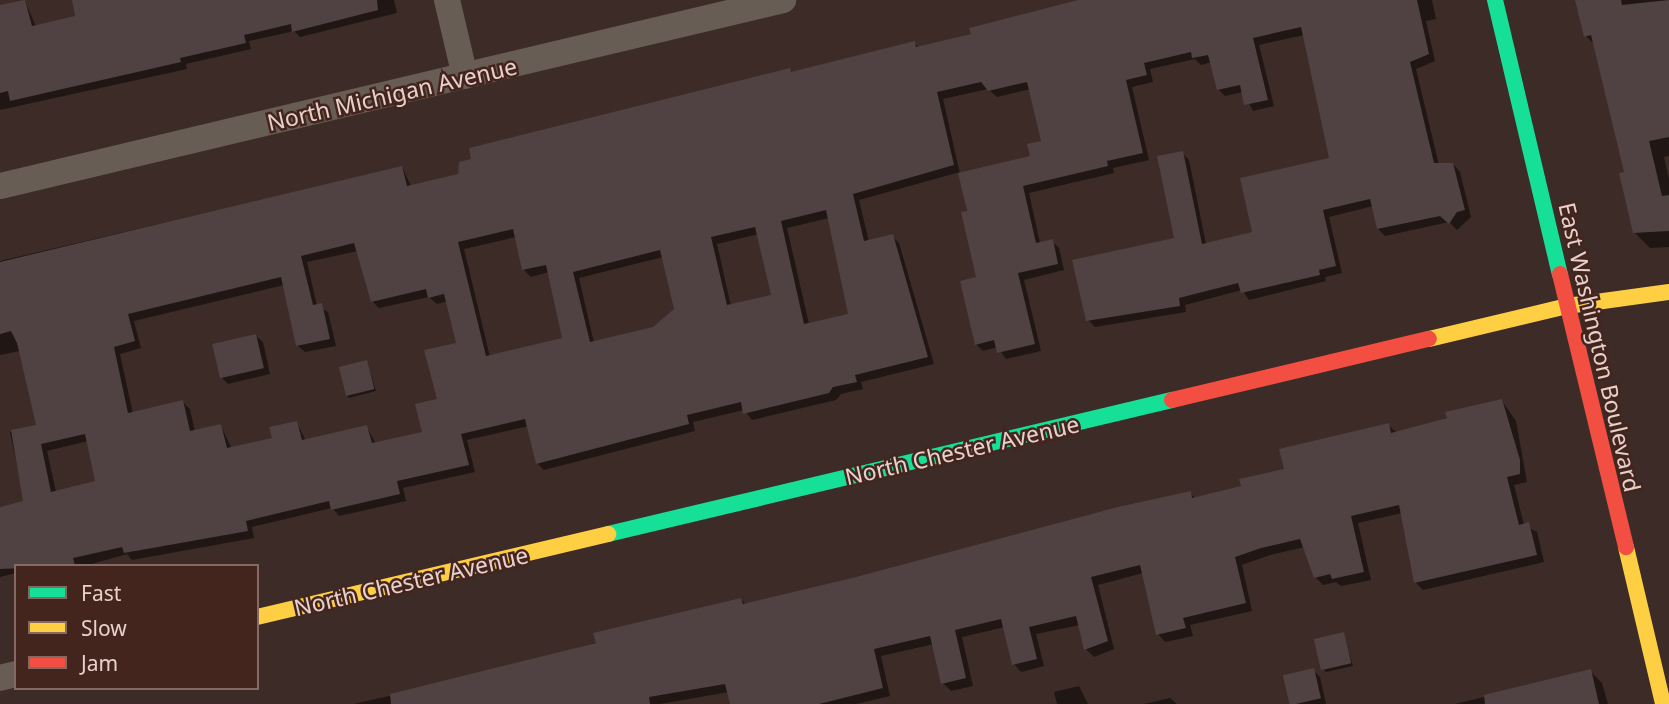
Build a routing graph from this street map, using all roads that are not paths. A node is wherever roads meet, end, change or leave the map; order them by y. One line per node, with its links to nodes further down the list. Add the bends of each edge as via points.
1 (447, 0): 4 (street)
2 (783, 0): 4 (street, North Michigan Avenue)
3 (1495, 0): 7 (street, East Washington Boulevard)
4 (465, 76): 5 (street, North Michigan Avenue)
5 (0, 186)
6 (1669, 292): 7 (street, North Chester Avenue)
7 (1567, 306): 8 (street, North Chester Avenue); 9 (street, East Washington Boulevard)
8 (259, 617)
9 (1663, 704)

